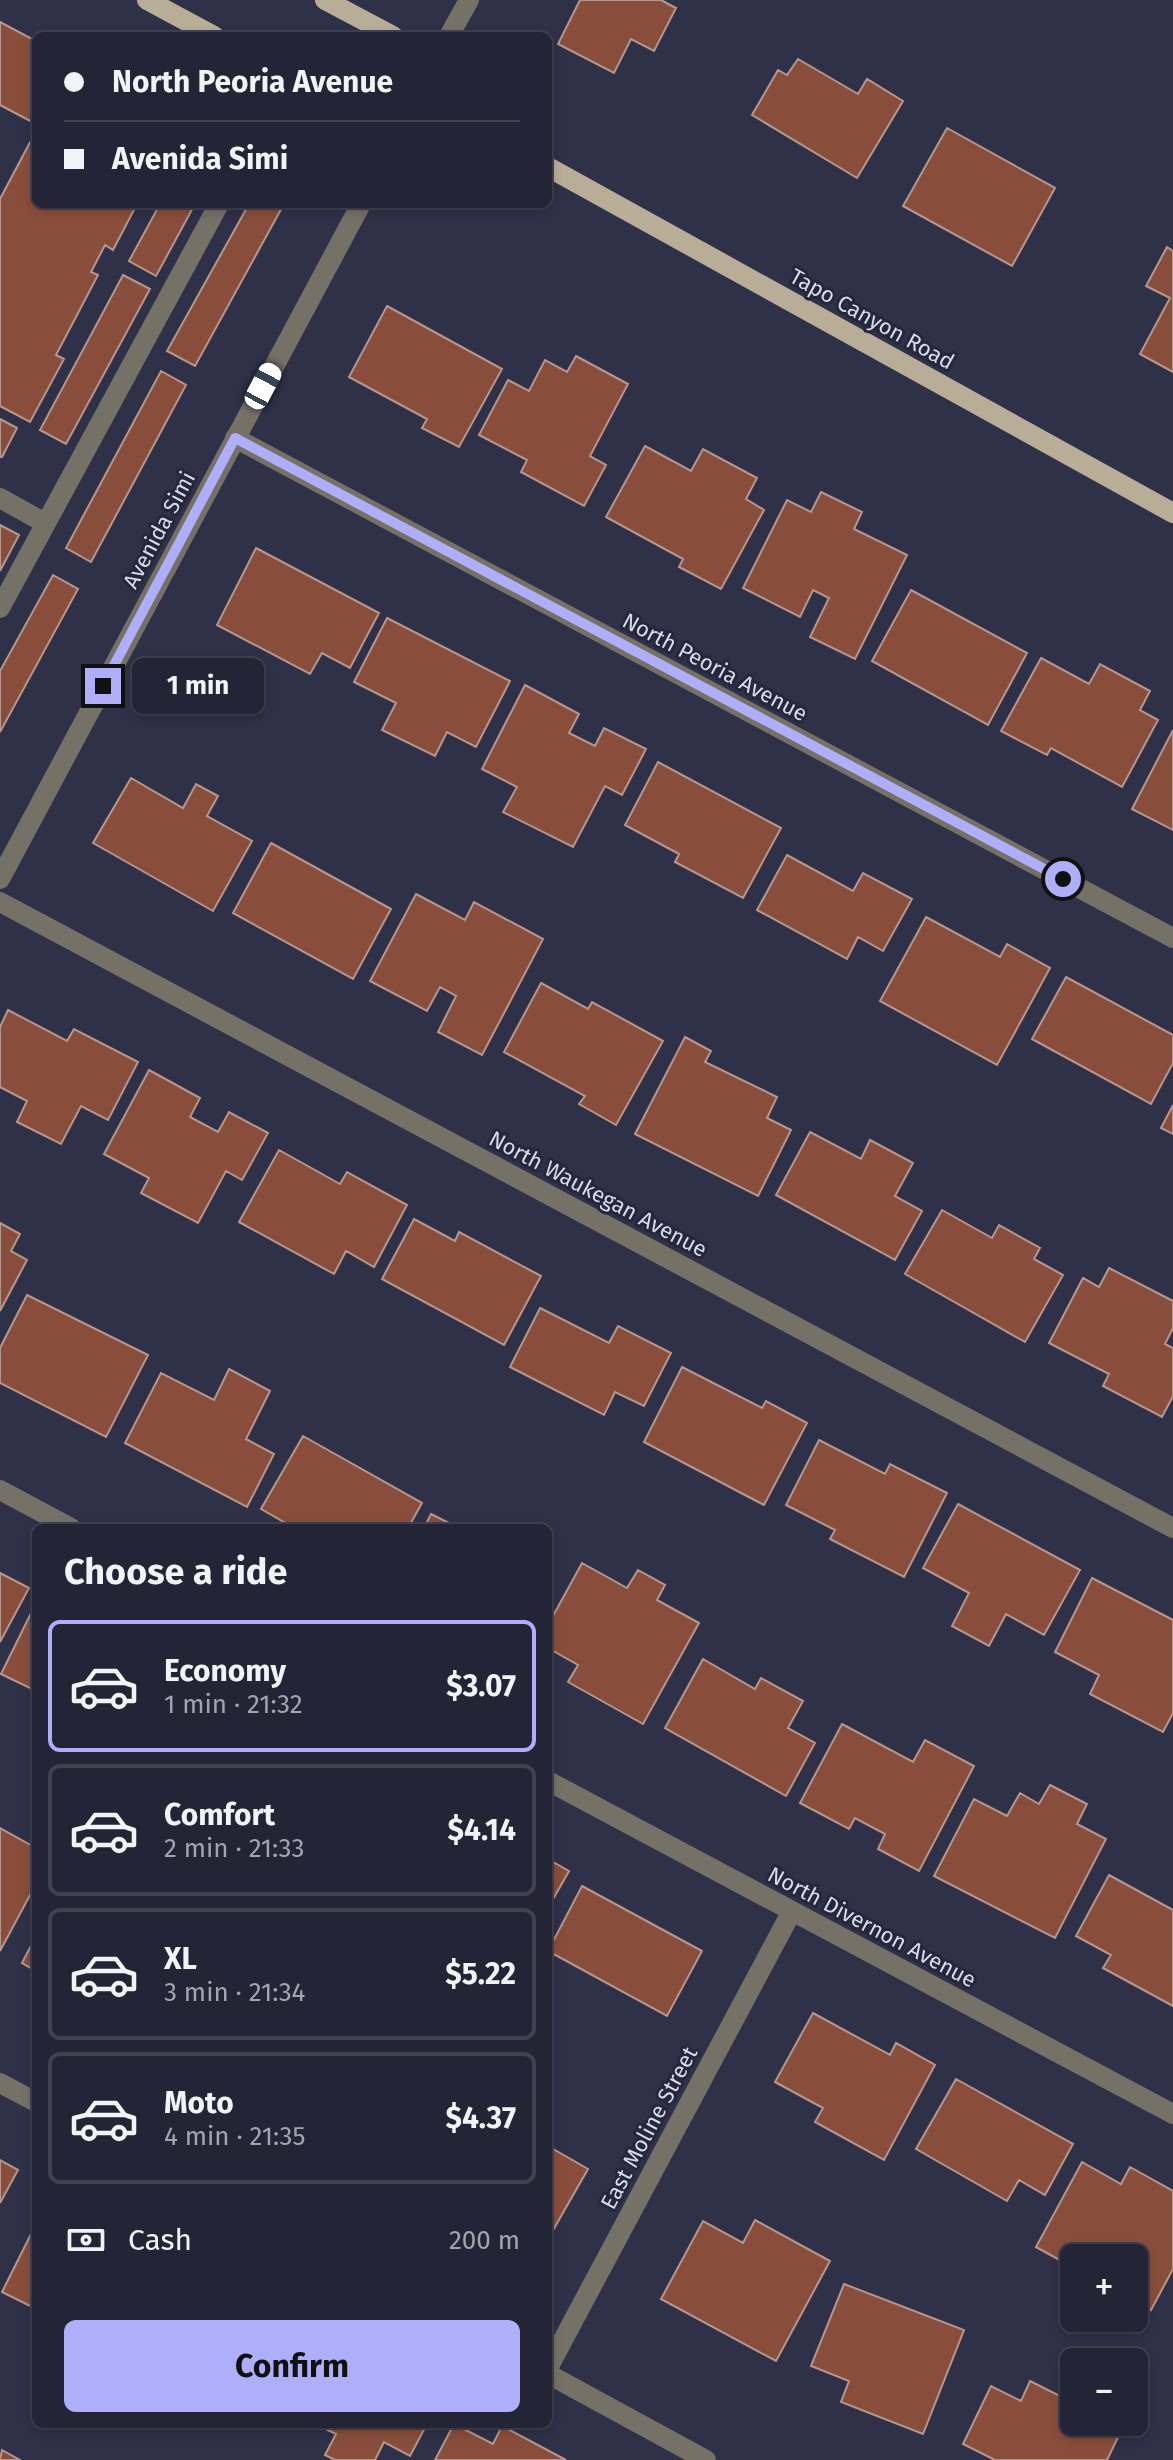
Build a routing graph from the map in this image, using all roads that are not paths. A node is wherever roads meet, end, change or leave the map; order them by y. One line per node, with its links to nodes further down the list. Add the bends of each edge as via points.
1 (147, 0): 4 (main road)
2 (325, 0): 5 (main road)
3 (469, 0): 6 (street)
4 (207, 32)
5 (385, 32)
6 (451, 32)
7 (552, 169): 12 (main road, Tapo Canyon Road)
8 (217, 208): 13 (street)
9 (359, 208): 10 (street, Avenida Simi)
10 (235, 438): 15 (street, Avenida Simi); 17 (street, North Peoria Avenue)
11 (0, 498): 13 (street)
12 (1173, 513)
13 (45, 523): 14 (street)
14 (0, 608)
15 (0, 879)
16 (0, 902): 20 (street, North Waukegan Avenue)
17 (1173, 938)
18 (0, 1490): 19 (street)
19 (64, 1524)
20 (1173, 1528)
21 (552, 1783): 22 (street, North Divernon Avenue)
22 (792, 1911): 25 (street, North Divernon Avenue); 26 (street, East Moline Street)
23 (0, 2083): 24 (street)
24 (32, 2100)
25 (1173, 2114)
26 (552, 2361)
27 (552, 2376): 28 (street)
28 (706, 2460)

